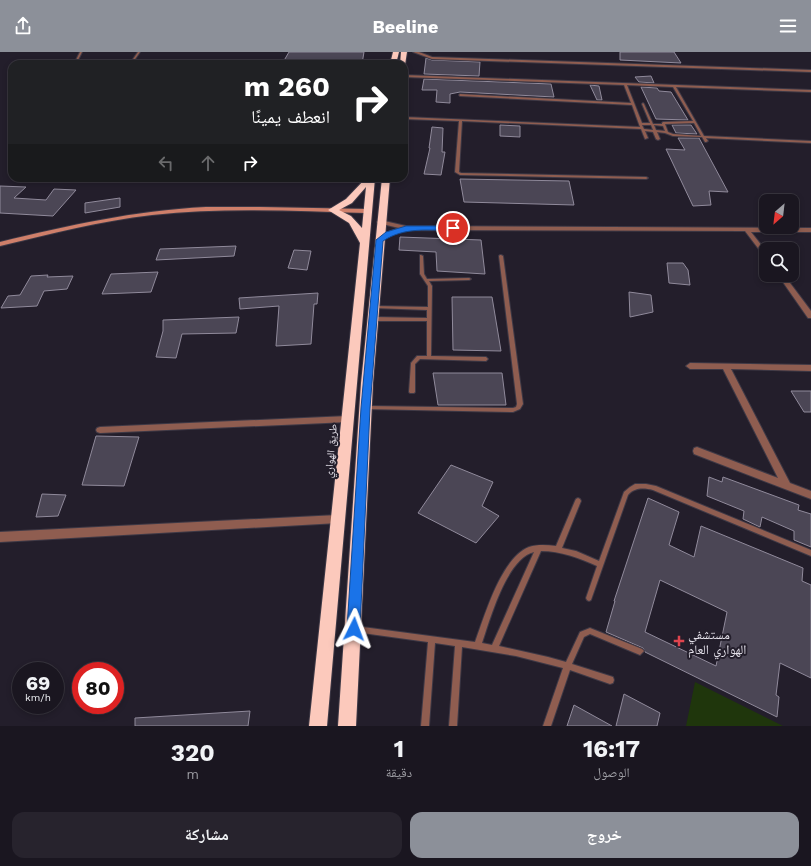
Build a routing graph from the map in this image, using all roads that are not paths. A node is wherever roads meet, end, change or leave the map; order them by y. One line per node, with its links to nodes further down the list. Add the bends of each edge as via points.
1 (139, 52): 3 (lane)
2 (415, 52): 4 (street, via 432,58)
3 (132, 60)
4 (811, 71)
5 (408, 76): 6 (lane)
6 (625, 84): 7 (lane); 10 (lane)
7 (674, 86): 8 (lane); 14 (lane)
8 (811, 91)
9 (460, 95): 10 (lane)
10 (633, 104): 17 (lane)
11 (643, 104): 15 (lane)
12 (408, 118): 13 (lane)
13 (461, 120): 17 (lane); 25 (lane, via 457,172 460,174)
14 (694, 122): 16 (lane, via 666,121); 20 (lane)
15 (652, 124): 16 (lane); 17 (lane); 18 (lane)
16 (664, 125): 19 (lane)
17 (642, 127): 18 (lane); 21 (lane)
18 (654, 131): 19 (lane); 22 (lane)
19 (667, 132): 20 (lane, via 673,135)
20 (702, 136): 23 (lane); 24 (lane)
21 (646, 138)
22 (658, 139)
23 (706, 141)
24 (811, 142)
25 (646, 178)
26 (367, 182): 29 (highway, via 353,198)
27 (370, 182): 30 (highway, طريق الهواري)
28 (385, 182): 31 (highway)
29 (332, 210): 30 (street); 36 (highway, via 354,221); 37 (street, via 209,210 151,213 91,223)
30 (367, 211): 36 (highway, طريق الهواري)
31 (380, 222): 32 (street); 35 (highway)
32 (406, 228): 33 (street); 35 (street)
33 (747, 230): 34 (street); 38 (street)
34 (811, 230)
35 (379, 240): 45 (highway)
36 (364, 242): 55 (highway, طريق الهواري)
37 (0, 244)
38 (759, 246)
39 (421, 256): 42 (lane, via 422,274)
40 (501, 256): 54 (lane, via 520,404 518,408)
41 (469, 279): 42 (lane)
42 (426, 280): 44 (lane, via 430,286)
43 (786, 282): 46 (street)
44 (430, 309): 45 (lane); 47 (lane)
45 (373, 313): 47 (lane); 54 (highway)
46 (811, 316)
47 (430, 320): 48 (lane)
48 (429, 356): 49 (lane); 53 (lane, via 414,360)
49 (486, 359)
50 (690, 366): 51 (street)
51 (726, 367): 52 (street); 58 (street)
52 (811, 368)
53 (412, 392)
54 (366, 408): 68 (highway)
55 (348, 419): 56 (street); 61 (highway, طريق الهواري)
56 (100, 430)
57 (697, 451): 58 (street)
58 (787, 486): 59 (street)
59 (811, 495)
60 (578, 501): 64 (lane)
61 (338, 519): 62 (street); 76 (highway, طريق الهواري)
62 (0, 537)
63 (539, 548): 64 (lane); 71 (lane, via 524,552 506,575); 72 (lane)
64 (558, 550): 66 (lane)
65 (811, 554): 66 (lane, via 654,488 641,486 632,488 626,494)
66 (601, 565): 67 (lane)
67 (589, 598)
68 (354, 629): 69 (lane); 77 (highway)
69 (432, 639): 70 (lane); 78 (lane)
70 (460, 643): 71 (lane); 79 (lane)
71 (477, 646): 72 (lane)
72 (494, 649): 74 (lane)
73 (640, 651): 74 (lane, via 596,633 585,632 580,636)
74 (568, 665): 75 (lane); 80 (lane)
75 (610, 680)
76 (318, 726)
77 (347, 726)
78 (425, 726)
79 (453, 726)
80 (547, 726)

